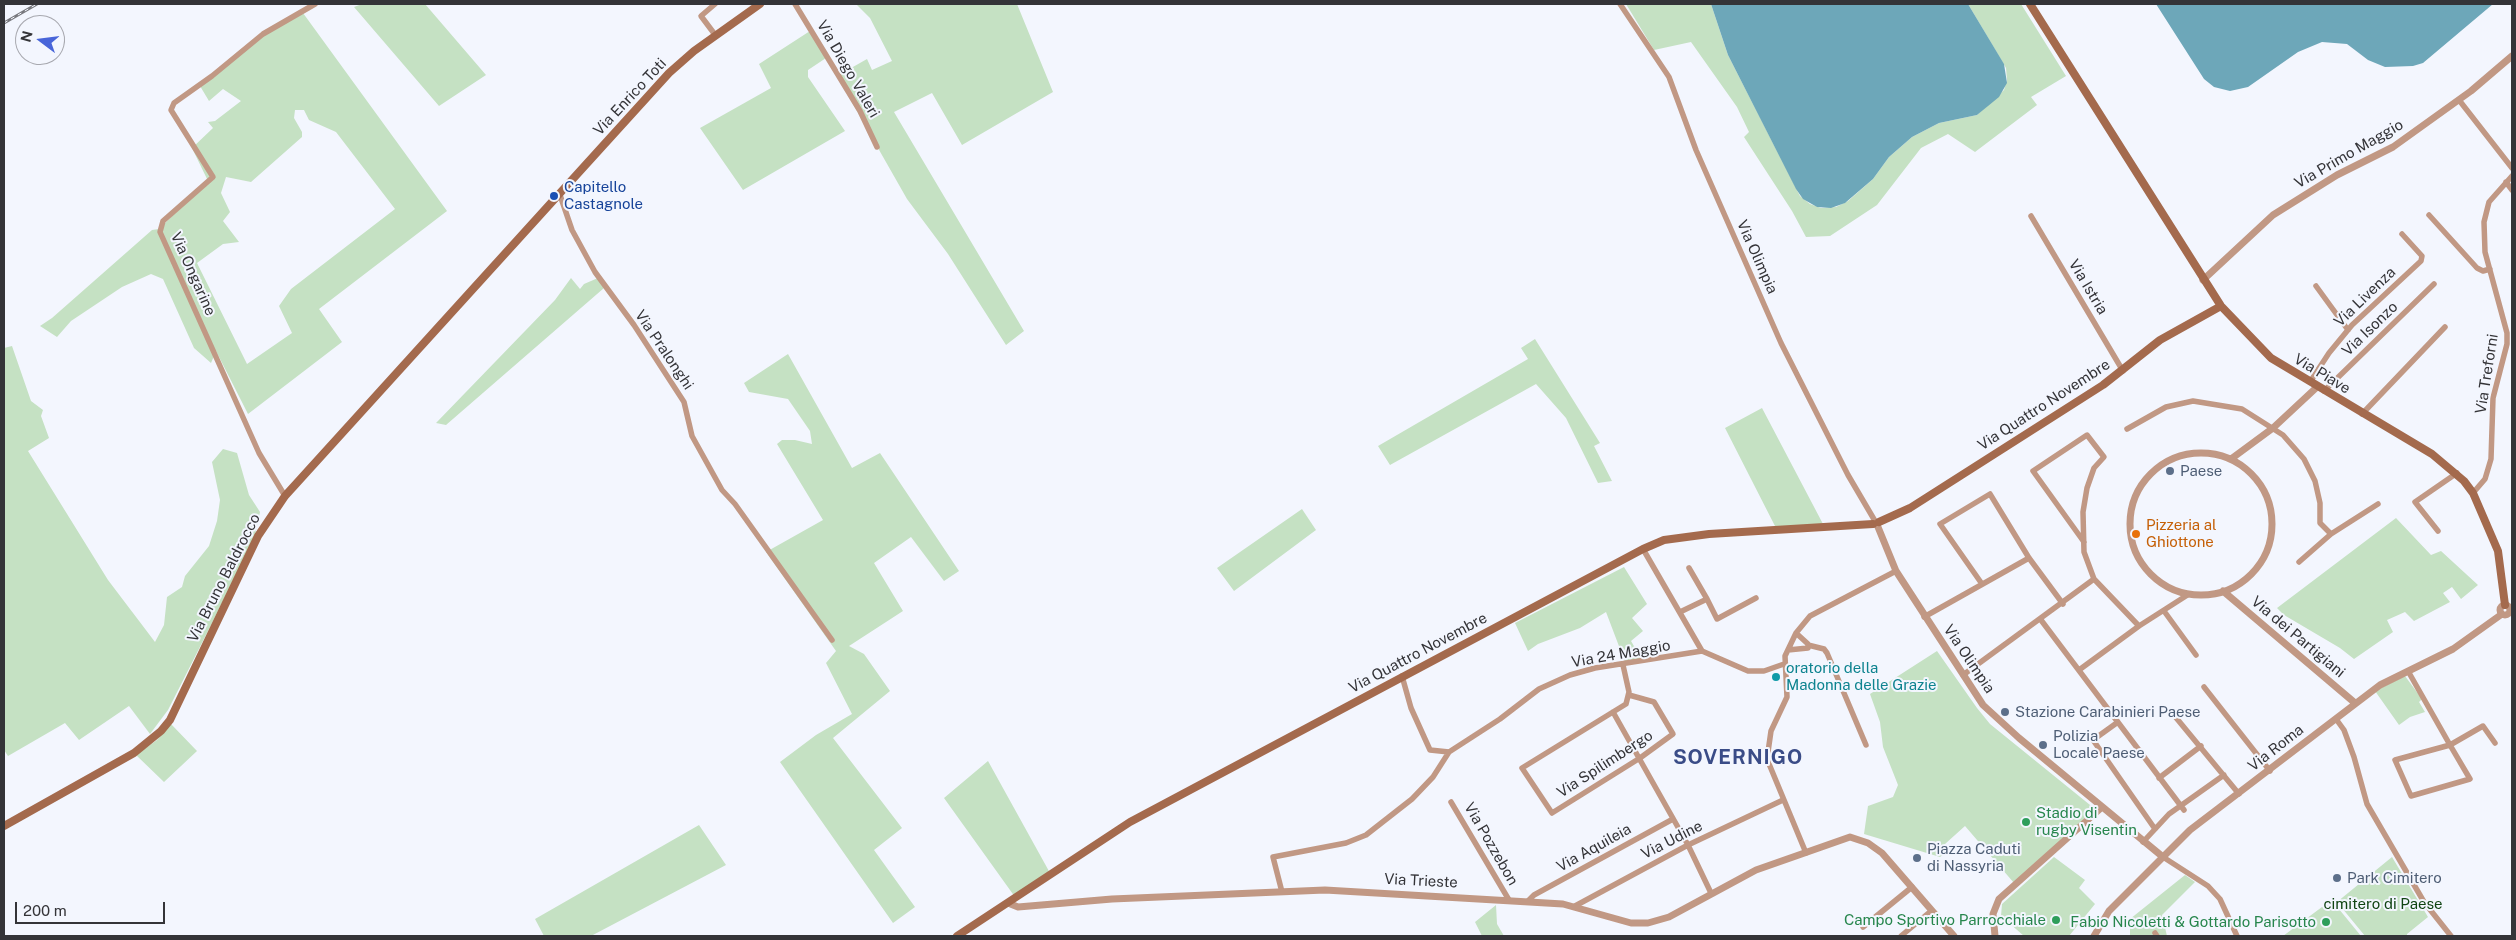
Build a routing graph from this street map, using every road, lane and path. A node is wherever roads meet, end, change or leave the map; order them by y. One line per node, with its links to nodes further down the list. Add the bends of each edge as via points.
1 (315, 4): 36 (street, Via Ongarine, via 263,34 174,103 171,110 213,177 163,221 160,232 259,453)
2 (715, 4): 7 (street, via 701,16)
3 (760, 4): 7 (main road, Via Enrico Toti)
4 (795, 4): 10 (street, Via Diego Valeri, via 860,111)
5 (1620, 4): 38 (street, Via Olimpia, via 1669,77 1696,150 1781,343)
6 (2030, 4): 21 (main road, Via Piave)
7 (716, 36): 15 (main road, Via Enrico Toti, via 669,73)
8 (2512, 56): 9 (street, Via Primo Maggio)
9 (2459, 100): 11 (street); 21 (street, Via Primo Maggio, via 2393,147 2337,175 2274,215)
10 (877, 147)
11 (2512, 168)
12 (2512, 176): 13 (street, Via Treforni)
13 (2506, 182): 14 (street); 20 (street, Via Treforni, via 2490,202 2484,222 2484,243)
14 (2512, 190)
15 (560, 195): 18 (main road, Via Enrico Toti); 61 (street, Via Pralonghi, via 572,230 595,272 684,402 696,446 722,490)
16 (2429, 215): 20 (street, via 2477,268 2483,271)
17 (2031, 216): 27 (street, Via Istria)
18 (533, 224): 36 (main road, Via Bruno Baldrocco)
19 (2402, 234): 26 (street, Via Livenza, via 2422,256 2422,261)
20 (2490, 269): 35 (street, Via Treforni, via 2507,344 2493,398 2490,459 2485,479)
21 (2203, 280): 24 (main road, Via Piave)
22 (2434, 284): 29 (street, Via Isonzo)
23 (2316, 286): 26 (street)
24 (2221, 306): 27 (main road, Via Quattro Novembre, via 2160,340); 28 (main road, Via Piave, via 2271,358)
25 (2445, 327): 30 (street)
26 (2348, 330): 28 (street, Via Livenza)
27 (2123, 371): 38 (main road, Via Quattro Novembre, via 1910,508)
28 (2310, 382): 29 (main road, Via Piave)
29 (2321, 389): 30 (main road, Via Piave); 32 (street)
30 (2362, 414): 34 (main road, Via Piave, via 2432,454)
31 (2127, 428): 32 (street, via 2166,407 2193,401 2242,409)
32 (2273, 428): 33 (street); 40 (street, via 2304,459 2315,481 2320,523)
33 (2231, 459): 49 (street, via 2244,467 2264,491 2272,520 2271,536 2263,557 2249,576); 50 (street, via 2206,453 2187,454 2169,460 2149,475 2135,497 2130,534 2138,558 2154,578)
34 (2457, 474): 35 (main road, Via Piave); 39 (street, via 2415,502)
35 (2473, 493): 54 (main road, Via Piave, via 2498,551)
36 (285, 496): 94 (main road, Via Bruno Baldrocco, via 258,536 170,720 161,731 134,753)
37 (2378, 504): 40 (street)
38 (1876, 523): 42 (main road, Via Quattro Novembre, via 1709,534 1664,540); 46 (street, Via Olimpia)
39 (2438, 531)
40 (2331, 534): 44 (street)
41 (2084, 542): 41 (street, via 2083,512 2087,488 2094,468 2104,457 2087,435 2033,471); 47 (street, via 2084,552)
42 (1643, 549): 56 (street); 71 (main road, Via Quattro Novembre)
43 (2029, 558): 48 (street); 48 (street, via 1990,494 1940,524); 53 (street)
44 (2299, 562)
45 (1689, 568): 52 (street)
46 (1896, 571): 57 (street, Via Olimpia); 60 (street, via 1810,616)
47 (2094, 579): 53 (street); 59 (street)
48 (1982, 584): 57 (street)
49 (2223, 591): 50 (street); 74 (street, Via dei Partigiani)
50 (2189, 594): 55 (street)
51 (1756, 598): 52 (street, via 1717,619)
52 (1706, 599): 56 (street)
53 (2063, 604): 58 (street)
54 (2509, 607): 69 (street, Via Roma, via 2500,608 2502,614 2453,649)
55 (2164, 611): 59 (street); 65 (street)
56 (1680, 612): 64 (street)
57 (1924, 617): 70 (street, Via Olimpia)
58 (2041, 620): 68 (street); 70 (street)
59 (2139, 626): 68 (street)
60 (1796, 633): 62 (street); 63 (street)
61 (832, 640)
62 (1808, 645): 63 (street, via 1802,650); 80 (street, via 1824,648)
63 (1788, 650): 66 (street)
64 (1702, 652): 66 (street, via 1756,673); 67 (street, Via 24 Maggio)
65 (2196, 655)
66 (1784, 664): 89 (street, via 1787,698 1771,731 1768,759)
67 (1623, 665): 73 (street); 83 (street, Via 24 Maggio, via 1595,668 1550,683)
68 (2079, 670): 78 (street)
69 (2408, 671): 74 (street, Via Roma); 81 (street)
70 (1964, 675): 91 (street, Via Olimpia, via 1983,705)
71 (1402, 676): 83 (street, via 1411,708 1430,750); 103 (main road, Via Quattro Novembre, via 1130,822)
72 (2204, 687): 85 (street)
73 (1629, 696): 75 (street, Via Spilimbergo, via 1626,704); 84 (street, Via Spilimbergo, via 1654,702 1673,734)
74 (2355, 703): 77 (street, Via Roma)
75 (1613, 712): 84 (street); 84 (street, Via Spilimbergo, via 1522,768 1552,812)
76 (2173, 714): 82 (street)
77 (2336, 719): 85 (street, Via Roma); 117 (street, via 2344,730 2368,804 2424,902)
78 (2118, 722): 87 (street); 95 (street, via 2093,740)
79 (2495, 743): 81 (street, via 2483,726)
80 (1866, 745)
81 (2450, 745): 81 (street, via 2395,760 2411,796 2470,779)
82 (2201, 746): 86 (street); 87 (street)
83 (1449, 752): 101 (street, Via 24 Maggio, via 1433,777 1412,799 1366,835 1346,843 1273,857)
84 (1640, 758): 93 (street)
85 (2270, 771): 88 (street, Via Roma)
86 (2224, 775): 88 (street); 92 (street)
87 (2159, 778): 92 (street)
88 (2239, 794): 99 (street, Via Roma, via 2190,830)
89 (1783, 800): 97 (street, Via Udine); 98 (street)
90 (1451, 802): 104 (street, Via Pozzebon)
91 (2101, 808): 96 (street, Via Olimpia); 114 (street, via 1999,899 1993,914)
92 (2183, 808): 95 (street, via 2169,814)
93 (1673, 819): 97 (street); 105 (street, Via Aquileia)
94 (4, 826)
95 (2156, 829): 96 (street)
96 (2142, 842): 99 (street, Via Olimpia)
97 (1688, 845): 102 (street); 108 (street, Via Udine)
98 (1806, 853): 100 (street, Via Trieste, via 1842,839 1861,840 1882,853); 102 (street, Via Trieste, via 1756,870)
99 (2163, 857): 115 (street, Via Roma, via 2109,911); 116 (street, via 2208,886 2220,899)
100 (1912, 888): 109 (street, Via Trieste); 110 (street)
101 (1282, 892): 104 (street, Via Trieste, via 1325,890); 107 (street, Via Trieste)
102 (1710, 893): 108 (street, Via Trieste, via 1669,917 1648,923 1631,922)
103 (1018, 896): 106 (main road, Via Quattro Novembre); 107 (street)
104 (1509, 900): 105 (street, Via Trieste)
105 (1528, 901): 108 (street, Via Trieste)
106 (1008, 903): 107 (street, Via Trieste, via 1014,907); 111 (main road)
107 (1032, 904)
108 (1575, 906)
109 (1931, 911): 112 (street); 113 (street, Via Trieste)
110 (1862, 927)
111 (957, 936)
112 (1901, 936)
113 (1954, 936)
114 (1995, 936)
115 (2094, 936)
116 (2237, 936)
117 (2451, 936)

